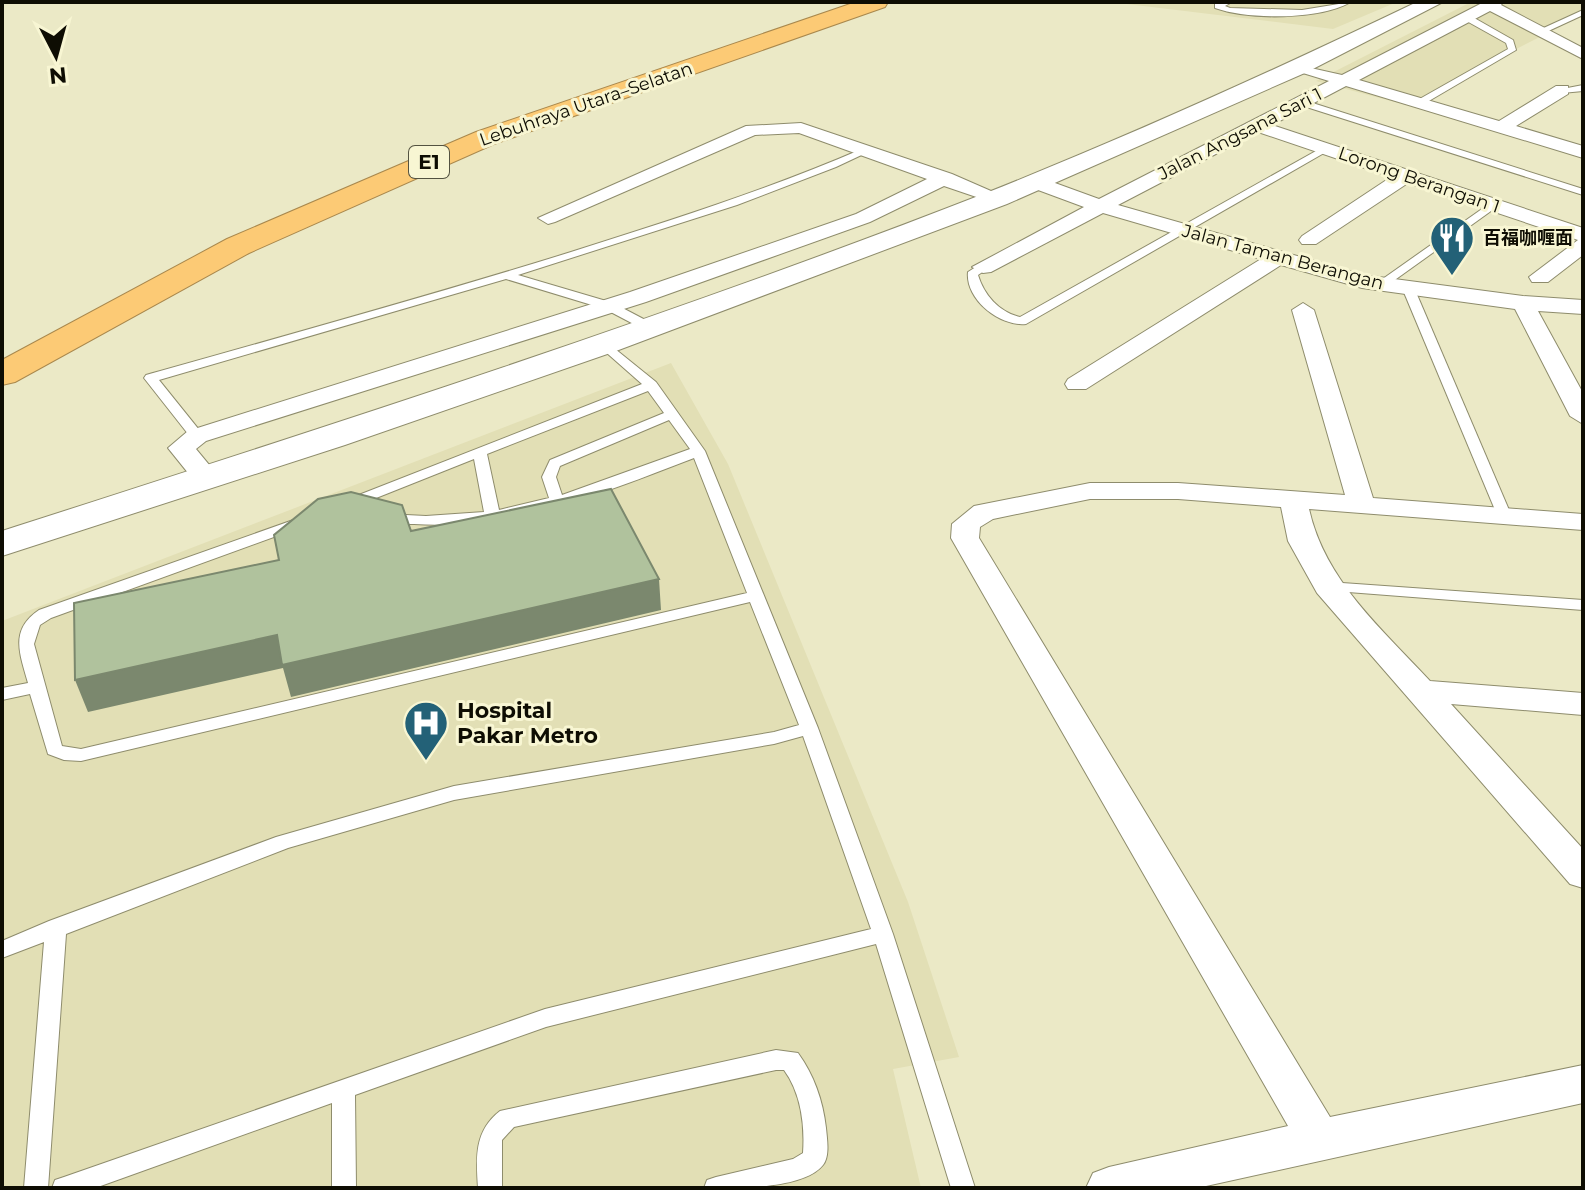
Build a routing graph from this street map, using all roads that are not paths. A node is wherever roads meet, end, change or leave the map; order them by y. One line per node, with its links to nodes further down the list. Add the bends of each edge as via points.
1 (836, 2): 47 (highway, Lebuhraya Utara–Selatan / E1, via 459,131 211,237)
2 (877, 2): 48 (highway, Lebuhraya Utara–Selatan / E1, via 485,138 238,246)
3 (1228, 2): 4 (lane, via 1218,6 1303,14)
4 (1347, 2)
5 (1493, 4): 8 (street, Jalan Angsana Sari 1); 9 (street)
6 (1422, 5): 12 (main road)
7 (1583, 12): 9 (lane)
8 (1466, 17): 13 (street, Jalan Angsana Sari 1); 17 (lane, via 1510,42 1512,50)
9 (1544, 33): 10 (street); 11 (street)
10 (1583, 39)
11 (1583, 54)
12 (1299, 67): 13 (street); 25 (main road)
13 (1342, 81): 16 (street, Jalan Angsana Sari 1); 17 (street)
14 (1583, 88): 15 (lane)
15 (1562, 90): 19 (street)
16 (1300, 102): 18 (street, Jalan Angsana Sari 1); 26 (lane)
17 (1419, 103): 19 (street)
18 (1254, 125): 20 (street, Lorong Berangan 1); 28 (street, Jalan Angsana Sari 1)
19 (1501, 128): 22 (street)
20 (1326, 149): 23 (street, Lorong Berangan 1); 31 (lane)
21 (865, 151): 24 (street); 30 (street, via 801,128 752,130); 37 (lane, via 752,198)
22 (1583, 152)
23 (1405, 176): 29 (street, Lorong Berangan 1); 33 (street)
24 (945, 178): 27 (street); 42 (street, via 863,218)
25 (1037, 183): 27 (main road); 28 (street, Jalan Taman Berangan)
26 (1583, 192)
27 (997, 198): 45 (main road)
28 (1100, 206): 31 (street, Jalan Taman Berangan); 36 (street, Jalan Angsana Sari 1)
29 (1493, 206): 32 (street, Lorong Berangan 1); 39 (lane)
30 (548, 218)
31 (1184, 230): 35 (street, Jalan Taman Berangan); 36 (lane, via 1022,321 994,310 975,286 972,274)
32 (1583, 235)
33 (1309, 240)
34 (1583, 245): 38 (street)
35 (1277, 258): 39 (street, Jalan Taman Berangan); 49 (street)
36 (983, 267)
37 (508, 276): 42 (lane); 53 (lane, via 151,378)
38 (1540, 277)
39 (1381, 285): 40 (street, Jalan Taman Berangan)
40 (1409, 290): 41 (street, Jalan Taman Berangan); 61 (lane)
41 (1523, 303): 43 (street, Jalan Taman Berangan); 52 (street)
42 (609, 306): 45 (lane); 53 (street)
43 (1583, 307)
44 (1303, 310): 59 (street)
45 (649, 327): 46 (main road)
46 (604, 344): 50 (lane); 56 (main road)
47 (2, 346)
48 (2, 374)
49 (1077, 384)
50 (651, 385): 51 (lane); 55 (lane)
51 (672, 414): 54 (lane); 57 (lane, via 555,463 548,480)
52 (1583, 416)
53 (197, 436): 56 (street, via 181,448)
54 (698, 451): 57 (lane); 66 (lane)
55 (480, 453): 60 (lane); 60 (lane, via 339,508 413,522)
56 (207, 478): 64 (main road)
57 (557, 500): 60 (lane)
58 (1294, 502): 59 (street); 65 (street, via 1302,541); 79 (street, via 1178,491 1090,491 984,512 966,524 965,538)
59 (1362, 507): 61 (street)
60 (492, 514)
61 (1505, 517): 63 (street)
62 (310, 519): 68 (lane, via 45,614 27,632)
63 (1583, 522)
64 (2, 544)
65 (1328, 587): 67 (lane); 69 (street)
66 (754, 596): 68 (lane, via 81,755 54,750); 72 (lane)
67 (1583, 605)
68 (36, 687): 70 (lane)
69 (1418, 691): 71 (street); 73 (street)
70 (2, 694)
71 (1583, 704)
72 (809, 728): 74 (lane, via 454,793 283,842); 75 (lane)
73 (1583, 874)
74 (56, 927): 76 (lane); 81 (lane)
75 (883, 934): 78 (lane, via 545,1018); 86 (lane)
76 (2, 950)
77 (1583, 1084): 79 (street)
78 (344, 1089): 82 (lane); 83 (lane)
79 (1319, 1139): 80 (street)
80 (1199, 1178): 87 (street)
81 (36, 1188)
82 (64, 1188)
83 (344, 1188)
84 (490, 1188): 85 (lane, via 488,1141 495,1126 508,1118 790,1060 801,1073 816,1141 814,1159 798,1169)
85 (716, 1188)
86 (963, 1188)
87 (1109, 1188)

